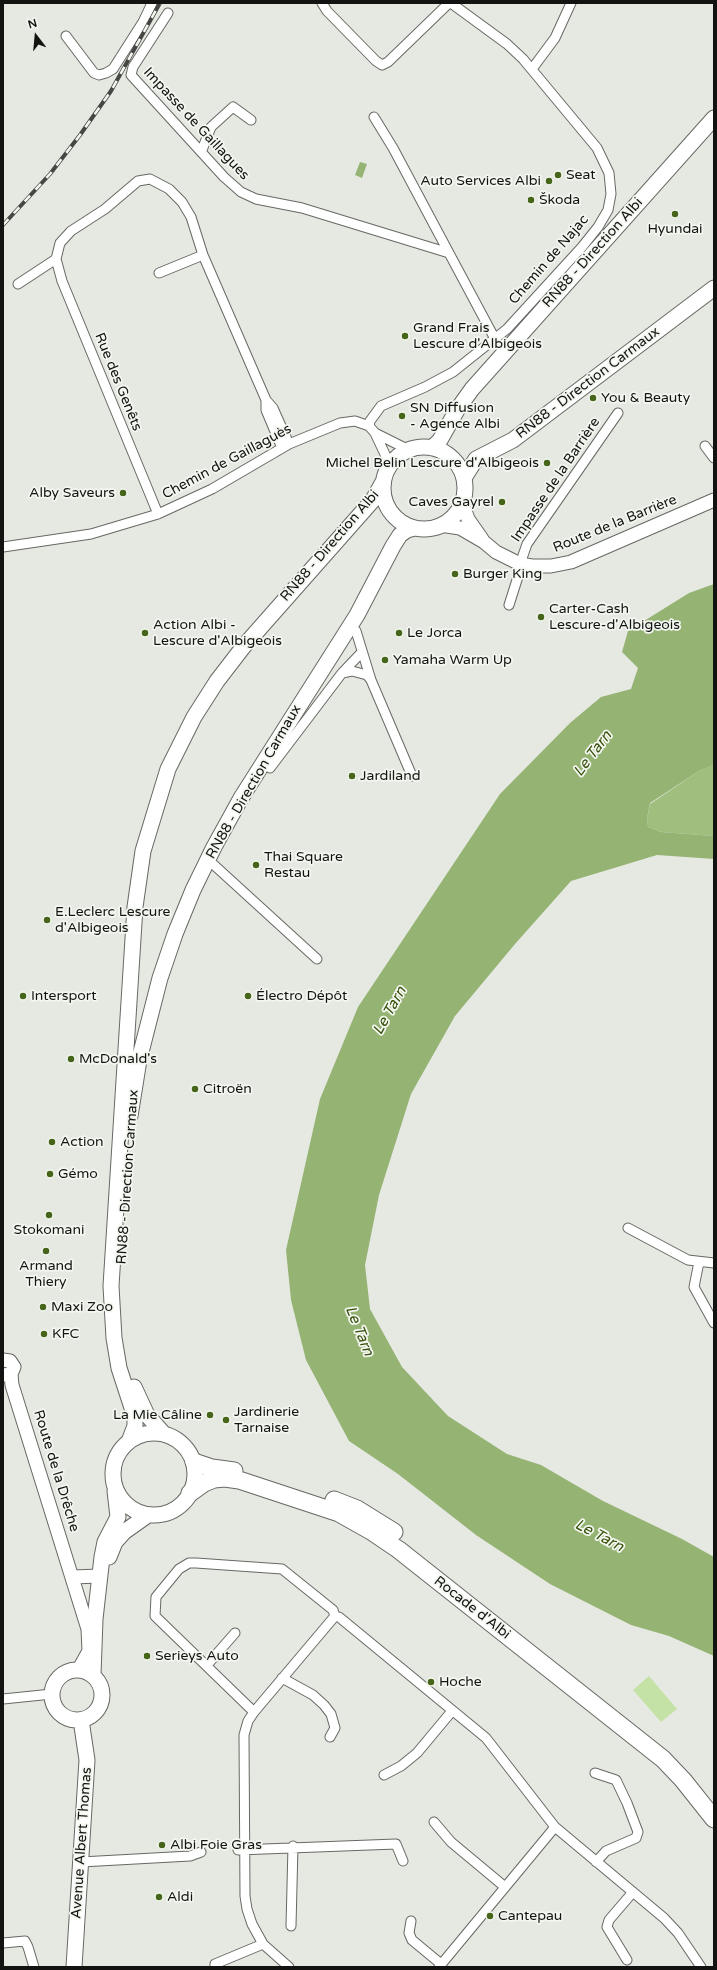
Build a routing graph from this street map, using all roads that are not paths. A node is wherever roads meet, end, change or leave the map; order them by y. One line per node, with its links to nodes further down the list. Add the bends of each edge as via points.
1 (152, 3): 6 (street, via 113,69 106,73 94,73)
2 (322, 3): 3 (street, via 376,61 382,64 388,62)
3 (450, 3): 7 (street, Chemin de Najac, via 507,44)
4 (571, 3): 7 (street, via 554,38)
5 (168, 13): 11 (street, Impasse de Gaillagues, via 133,67 131,75)
6 (66, 36)
7 (532, 69): 18 (street, Chemin de Najac, via 597,148 609,173 611,194 608,210 598,227)
8 (374, 117): 12 (street)
9 (714, 118): 23 (main road, RN88 - Direction Albi, via 472,389 440,440)
10 (251, 120): 11 (street, via 233,107 211,127)
11 (202, 150): 12 (street, Impasse de Gaillagues, via 241,192)
12 (449, 253): 18 (street)
13 (203, 255): 14 (street, via 191,217 182,202 166,186 145,179 138,181 105,210 71,231 60,243); 15 (street); 21 (street, via 266,400 273,408)
14 (56, 258): 16 (street); 31 (street, Rue des Genêts, via 87,344)
15 (159, 273)
16 (18, 284)
17 (714, 288): 27 (main road, RN88 - Direction Carmaux, via 513,440 476,459)
18 (495, 340): 20 (street, Chemin de Najac, via 453,372 381,406 370,421)
19 (618, 413): 37 (street, Impasse de la Barrière, via 527,544)
20 (372, 430): 21 (street, Chemin de Gaillaguès, via 355,421 340,423); 24 (street, Chemin de Gaillaguès); 26 (street)
21 (286, 446): 31 (street, Chemin de Gaillaguès, via 212,489)
22 (704, 446): 25 (street)
23 (432, 448): 24 (main road, via 420,447); 27 (main road, via 446,453 457,464)
24 (409, 450): 26 (main road, via 398,456)
25 (714, 458)
26 (390, 465): 28 (main road)
27 (464, 478): 30 (main road)
28 (383, 482): 33 (main road, via 384,497 390,511 401,522); 55 (main road, RN88 - Direction Albi, via 373,500 244,646 217,681 184,736 163,784 143,851 135,907 111,1286 114,1338 119,1368 135,1417)
29 (714, 500): 37 (street, Route de la Barrière, via 571,562 551,566)
30 (462, 502): 32 (main road, via 454,516); 34 (street, Route de la Barrière, via 468,519)
31 (158, 514): 35 (street, Chemin de Gaillaguès, via 92,534)
32 (440, 525): 33 (main road); 34 (street, Route de la Barrière, via 460,528)
33 (415, 528): 36 (main road, RN88 - Direction Carmaux, via 400,535)
34 (484, 542): 37 (street, Route de la Barrière, via 496,552)
35 (3, 547)
36 (389, 555): 39 (main road, via 377,590); 47 (main road, RN88 - Direction Carmaux, via 357,615 241,798 193,890 172,942 149,1018 137,1074)
37 (521, 564): 38 (street, Impasse de la Barrière)
38 (508, 605)
39 (356, 631): 40 (street); 43 (main road)
40 (362, 652): 41 (street); 42 (street)
41 (342, 673): 42 (street, via 352,671); 43 (street)
42 (371, 680): 44 (street)
43 (270, 768): 45 (main road)
44 (412, 776)
45 (214, 865): 46 (street); 47 (main road, via 172,965)
46 (317, 959)
47 (129, 1131): 54 (main road, RN88 - Direction Carmaux, via 119,1335 134,1389 147,1415)
48 (628, 1228): 49 (street, via 688,1260)
49 (699, 1262): 50 (street); 51 (street, via 694,1287)
50 (714, 1263)
51 (714, 1323)
52 (4, 1358): 53 (street, Route de la Drêche, via 14,1365 14,1370)
53 (7, 1374): 61 (street, Route de la Drêche)
54 (163, 1433): 55 (main road, via 152,1432); 56 (main road, via 180,1442)
55 (130, 1439): 57 (main road, via 119,1452 112,1468)
56 (194, 1462): 58 (main road, via 194,1483); 76 (highway, Rocade d'Albi, via 273,1480 357,1509 375,1519 667,1749 688,1769)
57 (115, 1490): 59 (main road, via 128,1507); 60 (main road, via 118,1518 105,1542)
58 (190, 1493): 59 (main road, via 183,1503 173,1510 161,1515); 77 (highway, Rocade d'Albi, via 214,1479 239,1480 339,1513 371,1531 399,1550 663,1759)
59 (148, 1515): 60 (main road, via 124,1532 115,1542)
60 (100, 1576): 61 (street); 66 (main road)
61 (72, 1577): 65 (street, Route de la Drêche, via 88,1629 89,1651)
62 (335, 1616): 64 (street, via 333,1610 282,1568 189,1563 179,1569 156,1597 155,1616); 67 (street); 70 (street)
63 (235, 1633): 64 (street)
64 (207, 1666): 71 (street)
65 (79, 1669): 66 (main road); 68 (main road, via 65,1673 58,1679 53,1686)
66 (92, 1675): 72 (main road, via 102,1689 100,1706 89,1718)
67 (282, 1678): 71 (street); 73 (street, via 313,1695 324,1705 331,1714 335,1728)
68 (52, 1694): 69 (street); 72 (main road, via 54,1707 62,1716)
69 (3, 1699)
70 (452, 1711): 75 (street, via 418,1753); 79 (street, via 495,1748)
71 (254, 1712): 81 (street, via 248,1721 243,1745)
72 (80, 1720): 84 (main road, Avenue Albert Thomas, via 87,1760)
73 (330, 1737)
74 (595, 1774): 85 (street, via 616,1780 628,1803 638,1832 636,1838 606,1851)
75 (384, 1775)
76 (714, 1801)
77 (714, 1819)
78 (434, 1822): 86 (street, via 452,1842)
79 (555, 1827): 85 (street); 86 (street)
80 (293, 1846): 81 (street); 83 (street, via 396,1844); 89 (street)
81 (241, 1850): 91 (street, via 247,1909)
82 (201, 1852): 84 (street, via 190,1856)
83 (403, 1861)
84 (81, 1862): 95 (main road, Avenue Albert Thomas)
85 (596, 1862): 87 (street)
86 (505, 1886): 93 (street)
87 (633, 1892): 92 (street, via 609,1920 607,1927); 98 (street, via 678,1933)
88 (411, 1921): 93 (street, via 409,1933 412,1940)
89 (291, 1926)
90 (3, 1943): 94 (street, via 25,1941)
91 (263, 1944): 96 (street, via 215,1964); 97 (street)
92 (627, 1960)
93 (440, 1966)
94 (34, 1967)
95 (74, 1967)
96 (216, 1967)
97 (289, 1967)
98 (701, 1967)

